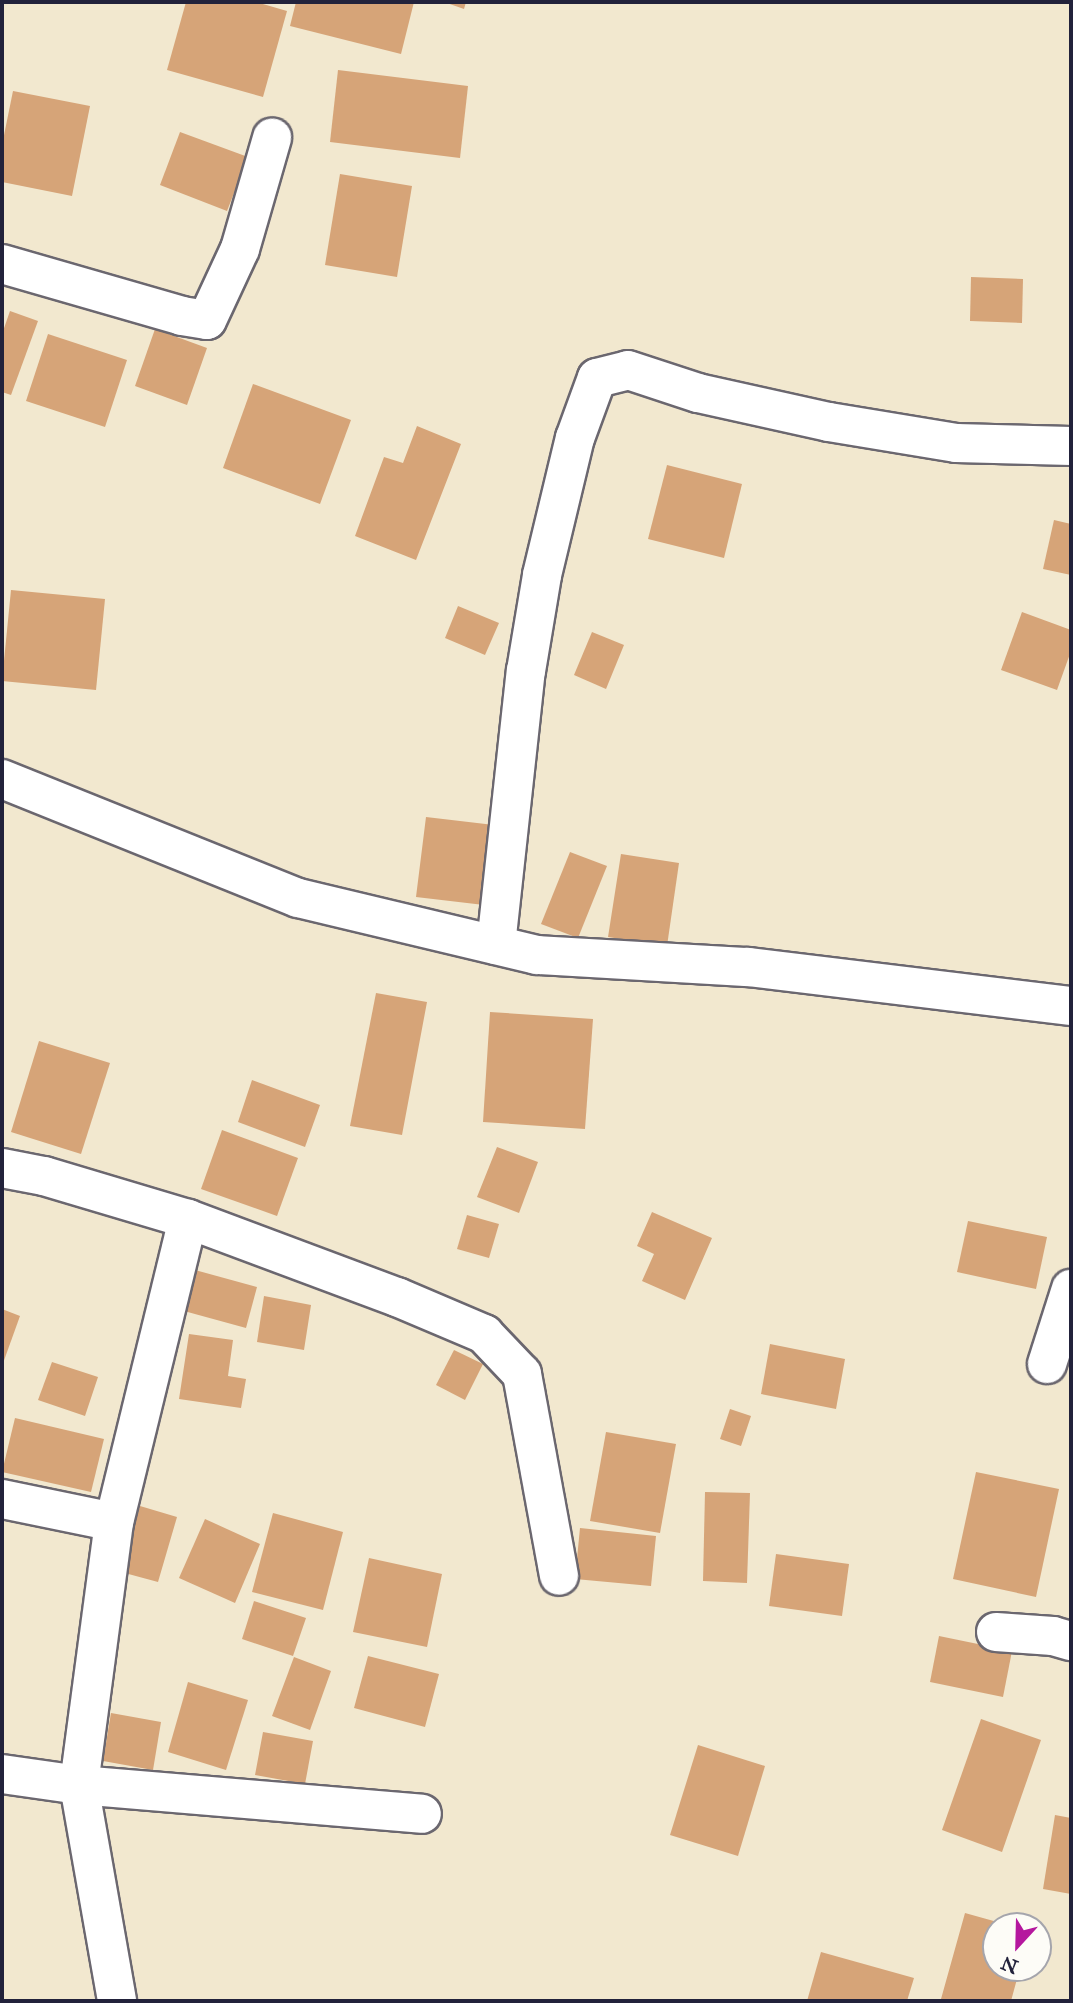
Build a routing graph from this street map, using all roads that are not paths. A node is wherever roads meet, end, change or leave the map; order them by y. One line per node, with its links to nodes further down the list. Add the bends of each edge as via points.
1 (272, 138): 2 (street, via 240,249 207,320)
2 (2, 264)
3 (1071, 446): 5 (street, via 956,443 698,393 628,370 597,378 575,438 542,575 526,671)
4 (2, 779): 5 (street, via 298,898)
5 (496, 945): 6 (street, via 537,955 748,967)
6 (1071, 1006)
7 (2, 1168): 8 (street)
8 (188, 1219): 12 (street); 13 (street, via 484,1334 522,1374)
9 (1071, 1289): 10 (street)
10 (1047, 1364)
11 (2, 1499): 12 (street)
12 (114, 1522): 17 (street)
13 (559, 1576)
14 (996, 1632): 15 (street)
15 (1071, 1641)
16 (2, 1774): 17 (street)
17 (79, 1786): 18 (street); 19 (street)
18 (422, 1814)
19 (117, 2001)

